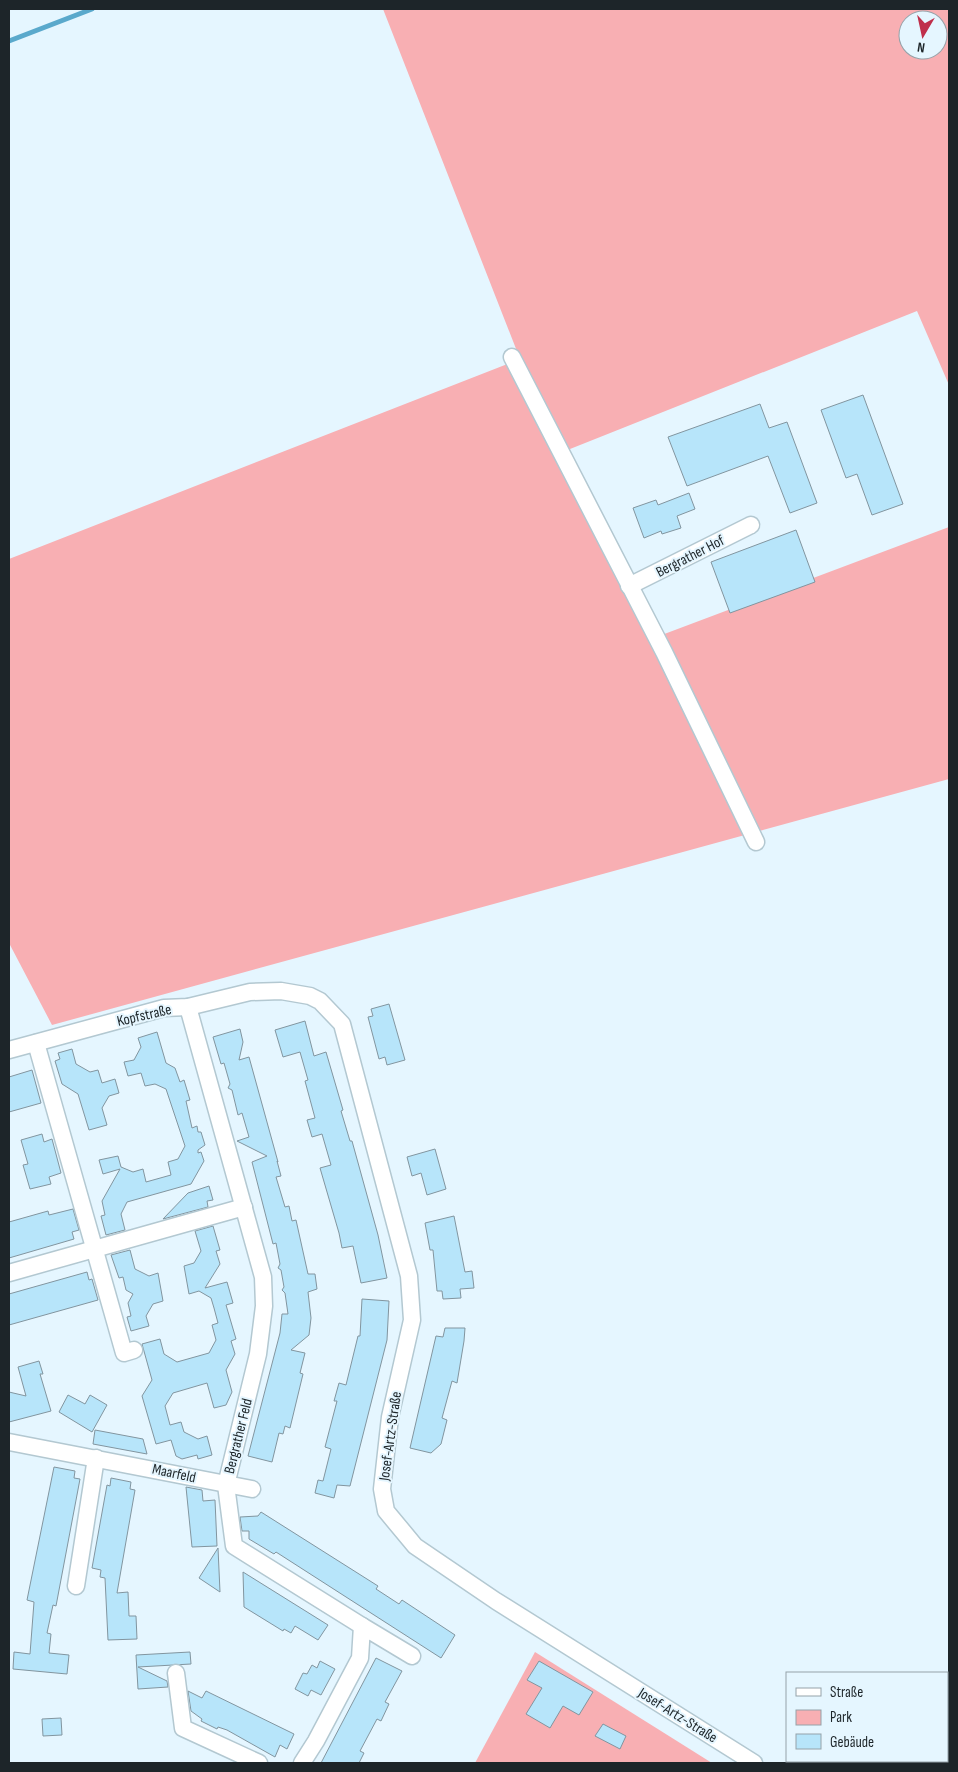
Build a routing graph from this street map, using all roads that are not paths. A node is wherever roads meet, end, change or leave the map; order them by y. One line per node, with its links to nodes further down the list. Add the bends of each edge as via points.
1 (512, 357): 3 (street)
2 (751, 525): 3 (street, Bergrather Hof)
3 (629, 586): 4 (street)
4 (756, 842)
5 (310, 996): 6 (street, Kopfstraße, via 281,991 250,992); 23 (street, Josef-Artz-Straße, via 320,1001 342,1024 409,1276 412,1320 390,1417 382,1489 386,1511 415,1546 496,1601)
6 (188, 1007): 7 (street, Kopfstraße, via 164,1008); 9 (street, Bergrather Feld)
7 (36, 1043): 8 (street, Kopfstraße); 10 (street)
8 (9, 1050)
9 (244, 1208): 10 (street); 15 (street, Bergrather Feld, via 263,1277 264,1306 258,1354)
10 (94, 1249): 11 (street); 12 (street, via 124,1353)
11 (9, 1273)
12 (134, 1350)
13 (9, 1442): 14 (street, Maarfeld)
14 (96, 1458): 15 (street, Maarfeld); 17 (street)
15 (226, 1484): 16 (street, Maarfeld); 18 (street, Bergrather Feld, via 234,1546)
16 (252, 1489)
17 (76, 1586)
18 (362, 1626): 19 (street, Bergrather Feld); 22 (street, via 360,1658)
19 (412, 1656)
20 (176, 1673): 21 (street, via 183,1728)
21 (259, 1763)
22 (302, 1763)
23 (754, 1763)

